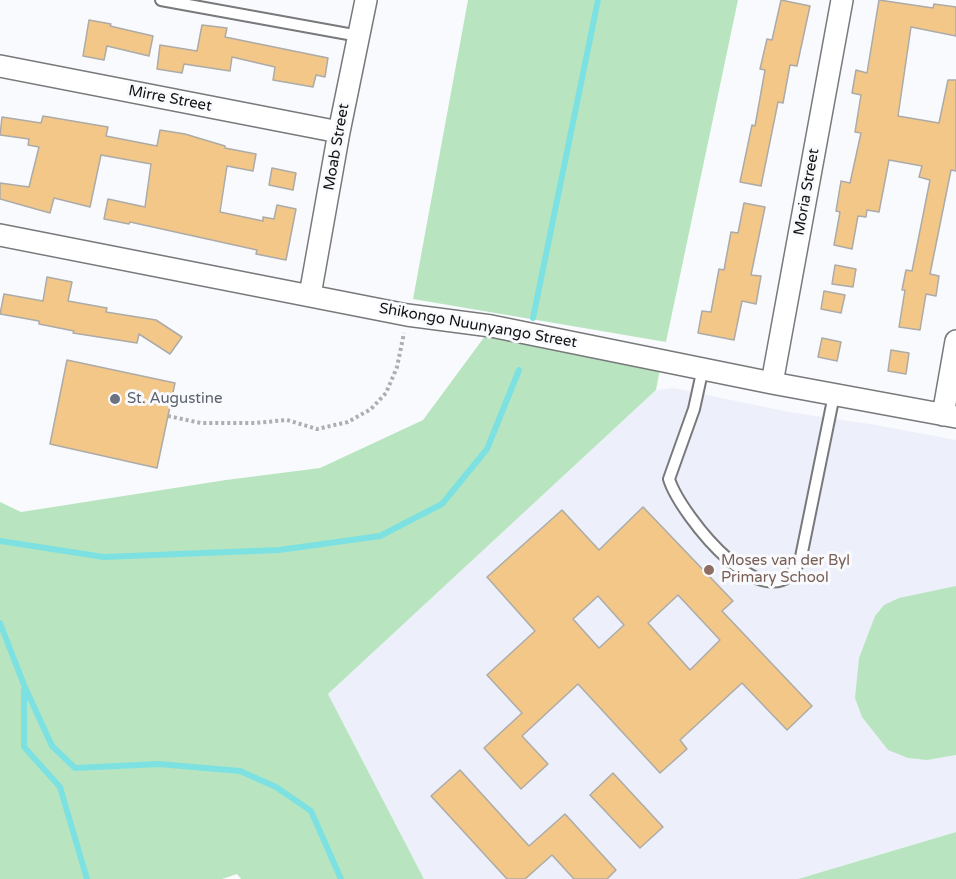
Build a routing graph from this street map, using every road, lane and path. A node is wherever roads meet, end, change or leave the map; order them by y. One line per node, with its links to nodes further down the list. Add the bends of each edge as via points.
1 (161, 0): 4 (lane)
2 (366, 0): 5 (street, Moab Street)
3 (842, 0): 13 (street, Moria Street)
4 (221, 5): 5 (lane)
5 (359, 36): 7 (street, Moab Street)
6 (0, 66): 7 (street, Mirre Street)
7 (339, 132): 9 (street, Moab Street)
8 (0, 235): 9 (street, Shikongo Nuunyango Street)
9 (310, 295): 10 (street, Shikongo Nuunyango Street)
10 (407, 315): 12 (street, Shikongo Nuunyango Street, via 491,326); 15 (path, via 397,367 386,393 371,409 348,422 317,429 287,420 201,423)
11 (956, 341): 16 (street)
12 (704, 368): 13 (street, Shikongo Nuunyango Street); 14 (lane, via 669,479 714,547 728,562 761,579 789,577 797,568)
13 (772, 383): 14 (street, Shikongo Nuunyango Street)
14 (834, 395): 16 (street, Shikongo Nuunyango Street)
15 (168, 416)
16 (950, 416)

